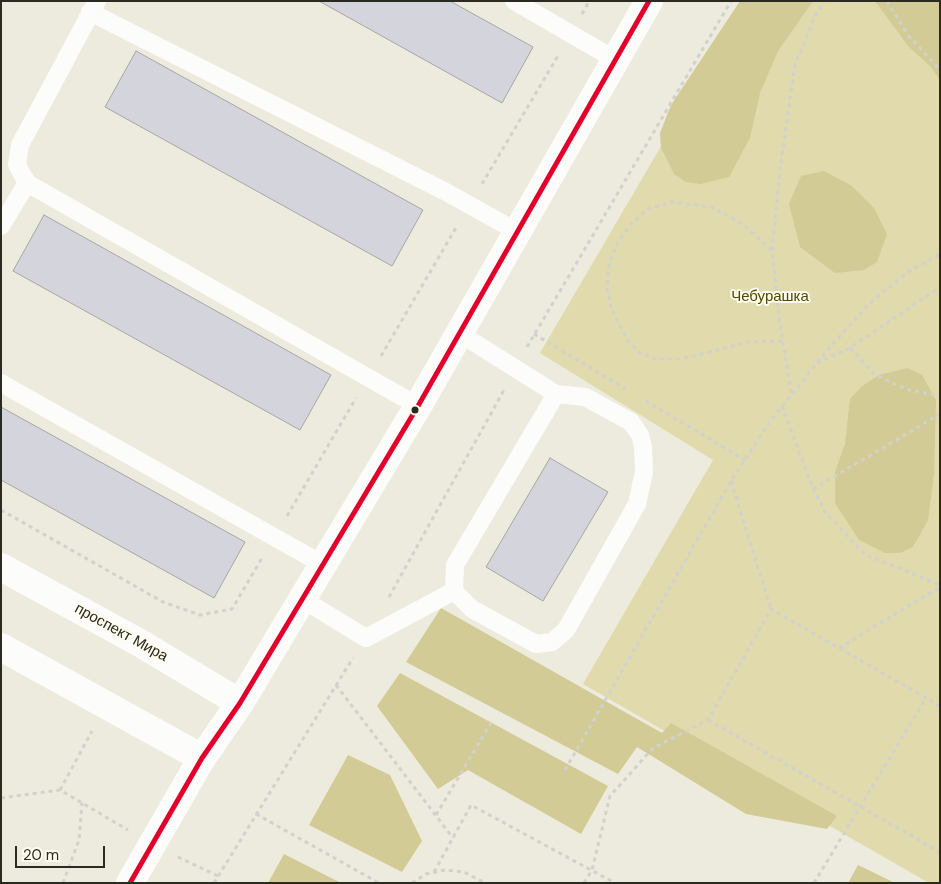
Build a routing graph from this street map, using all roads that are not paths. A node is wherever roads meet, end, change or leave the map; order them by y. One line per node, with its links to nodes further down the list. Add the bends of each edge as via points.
1 (514, 1): 4 (lane)
2 (649, 1): 4 (main road)
3 (94, 7): 5 (lane, via 20,145 17,165); 7 (lane)
4 (616, 60): 7 (main road)
5 (27, 184): 6 (lane); 11 (lane)
6 (1, 226)
7 (518, 232): 8 (main road)
8 (458, 333): 10 (lane); 11 (main road)
9 (1, 383): 12 (lane)
10 (556, 394): 14 (lane, via 455,565); 14 (lane, via 586,397 631,422 640,435 645,460 642,488 636,504 566,630 552,642 536,644 472,609)
11 (418, 406): 12 (main road)
12 (322, 564): 15 (main road)
13 (1, 567): 17 (main road, проспект Мира, via 140,643)
14 (454, 591): 15 (lane, via 366,638)
15 (302, 599): 17 (main road)
16 (1, 647): 18 (main road)
17 (240, 703): 18 (main road)
18 (202, 758): 19 (main road)
19 (130, 883)

